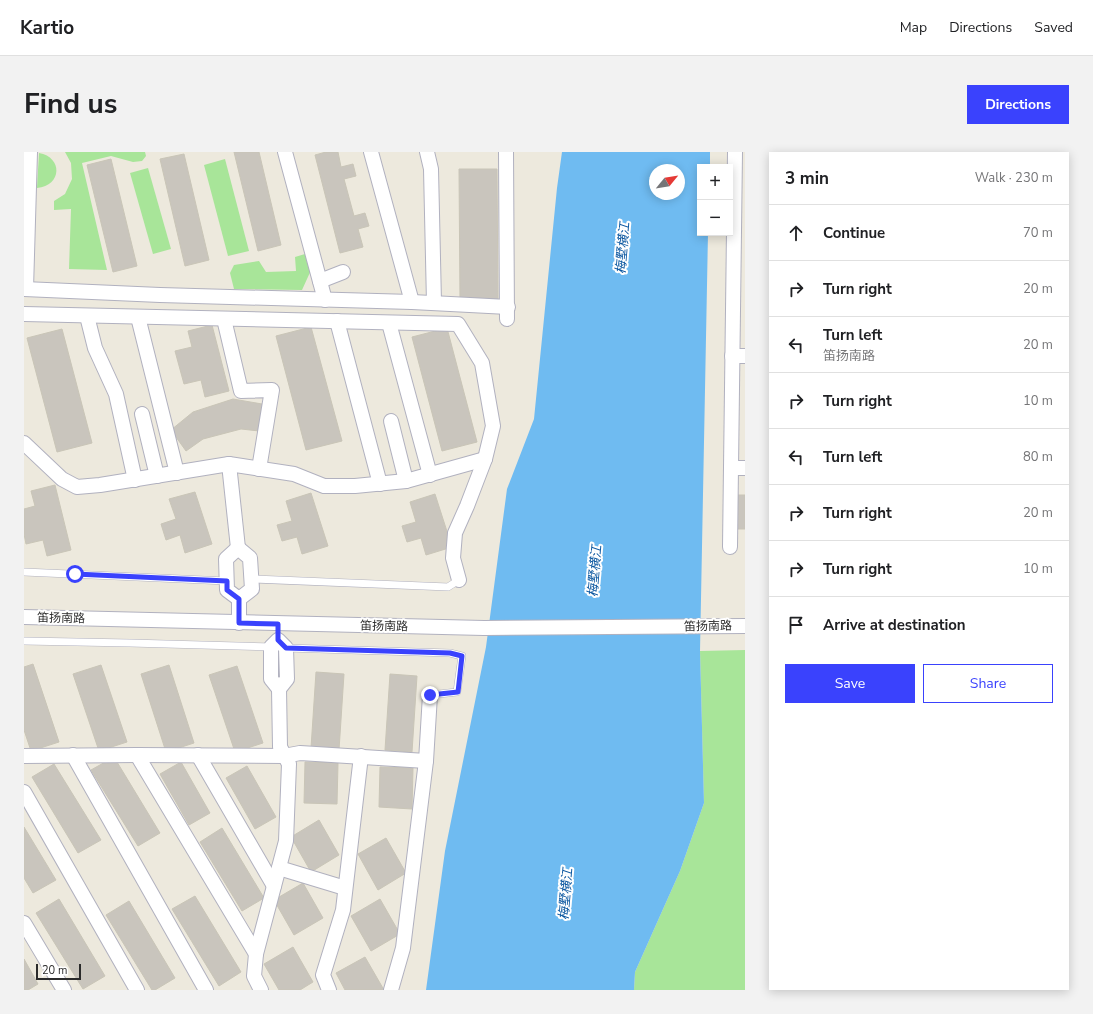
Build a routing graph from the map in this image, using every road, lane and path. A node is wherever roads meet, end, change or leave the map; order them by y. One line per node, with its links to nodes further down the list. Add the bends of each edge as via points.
1 (285, 152): 9 (street)
2 (371, 152): 12 (street)
3 (427, 152): 13 (street, via 431,169)
4 (506, 152): 13 (street, via 507,313)
5 (735, 152): 20 (street)
6 (28, 156): 7 (street)
7 (26, 182): 10 (street)
8 (343, 272): 9 (street)
9 (320, 281): 11 (street)
10 (25, 289): 11 (street, via 160,296)
11 (325, 300): 12 (street)
12 (412, 302): 13 (street)
13 (434, 303)
14 (24, 314): 15 (street)
15 (87, 316): 16 (street); 31 (street, via 95,348 116,394)
16 (138, 317): 17 (street); 28 (street)
17 (224, 319): 18 (street); 27 (street, via 242,391 272,390)
18 (337, 322): 19 (street); 33 (street)
19 (389, 322): 24 (street, via 458,324 482,363 493,426); 29 (street)
20 (739, 356): 26 (street)
21 (142, 414): 30 (street)
22 (392, 421): 32 (street)
23 (24, 443): 31 (street, via 62,479 78,487)
24 (485, 459): 29 (street); 38 (street, via 455,533 453,558)
25 (229, 464): 27 (street); 28 (street); 35 (street)
26 (738, 468): 34 (street)
27 (259, 469): 33 (street, via 294,474 324,486)
28 (177, 473): 30 (street)
29 (430, 475): 32 (street)
30 (157, 476): 31 (street)
31 (135, 480)
32 (406, 481): 33 (street)
33 (380, 484)
34 (730, 547)
35 (238, 548): 37 (street, via 250,558); 39 (street, via 226,559)
36 (24, 572): 39 (lane)
37 (252, 579): 38 (lane, via 448,587); 40 (street, via 252,589)
38 (459, 580)
39 (227, 581): 40 (street, via 227,590)
40 (239, 599): 42 (street)
41 (24, 617): 42 (street, 笛扬南路)
42 (239, 623): 43 (street, 笛扬南路)
43 (278, 624): 44 (street, 笛扬南路, via 484,628); 46 (street)
44 (745, 626)
45 (24, 641): 46 (lane)
46 (278, 645): 47 (lane, via 450,653 462,656 458,692); 52 (street, via 271,679 279,689 280,747)
47 (430, 695): 54 (street)
48 (73, 755): 49 (street); 51 (street); 63 (street)
49 (137, 755): 50 (street); 60 (street)
50 (198, 755): 52 (street); 57 (street)
51 (24, 756)
52 (284, 756): 53 (street, via 300,753); 56 (street, via 289,764 286,841)
53 (362, 756): 54 (street); 58 (street)
54 (426, 761): 66 (street, via 403,948)
55 (24, 792): 62 (street)
56 (279, 868): 57 (street); 58 (street)
57 (274, 886): 60 (street)
58 (345, 888): 65 (street, via 343,910 323,975)
59 (24, 923): 61 (street)
60 (256, 954): 64 (street, via 254,976)
61 (64, 990)
62 (137, 990)
63 (206, 990)
64 (261, 990)
65 (329, 990)
66 (391, 990)

